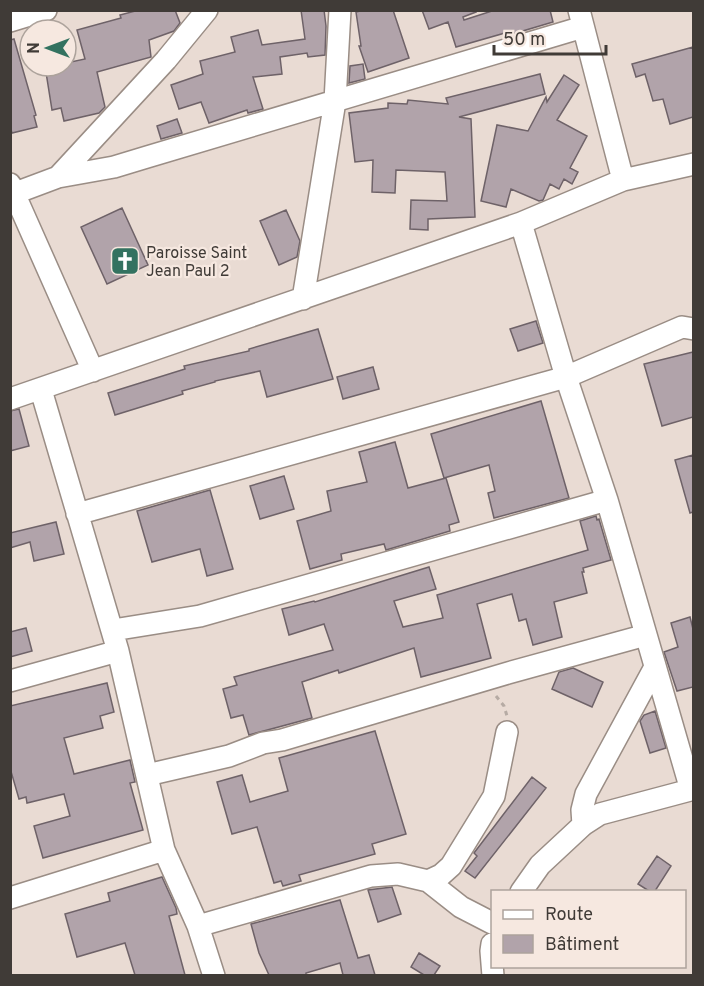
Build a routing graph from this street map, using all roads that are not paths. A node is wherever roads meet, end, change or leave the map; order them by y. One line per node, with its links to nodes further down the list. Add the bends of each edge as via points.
1 (46, 10): 5 (street)
2 (207, 10): 8 (street)
3 (340, 10): 6 (street)
4 (585, 16): 6 (street); 9 (street)
5 (10, 21)
6 (335, 101): 8 (street, via 125,164); 12 (street)
7 (693, 164): 9 (street)
8 (58, 177): 10 (street)
9 (623, 180): 11 (street)
10 (12, 191): 14 (street)
11 (521, 223): 12 (street); 15 (street)
12 (303, 299): 14 (street)
13 (693, 329): 15 (street, via 682,327)
14 (93, 371): 16 (street)
15 (566, 377): 18 (street); 19 (street)
16 (41, 390): 17 (street); 19 (street)
17 (10, 399)
18 (607, 500): 20 (street, via 200,616); 21 (street)
19 (77, 514): 20 (street)
20 (112, 630): 22 (street)
21 (646, 635): 23 (street); 26 (street, via 263,743 230,756)
22 (118, 651): 24 (street); 26 (street)
23 (655, 667): 27 (street); 28 (street, via 586,794)
24 (10, 681)
25 (507, 732): 30 (street, via 494,796 451,866)
26 (147, 775): 29 (street)
27 (692, 790): 28 (street, via 600,814)
28 (583, 825): 31 (street, via 540,865)
29 (164, 850): 32 (street); 34 (street)
30 (428, 881): 33 (street, via 461,907); 34 (street, via 399,874 371,876)
31 (522, 890)
32 (10, 898)
33 (491, 922)
34 (198, 926): 35 (street)
35 (214, 975)

